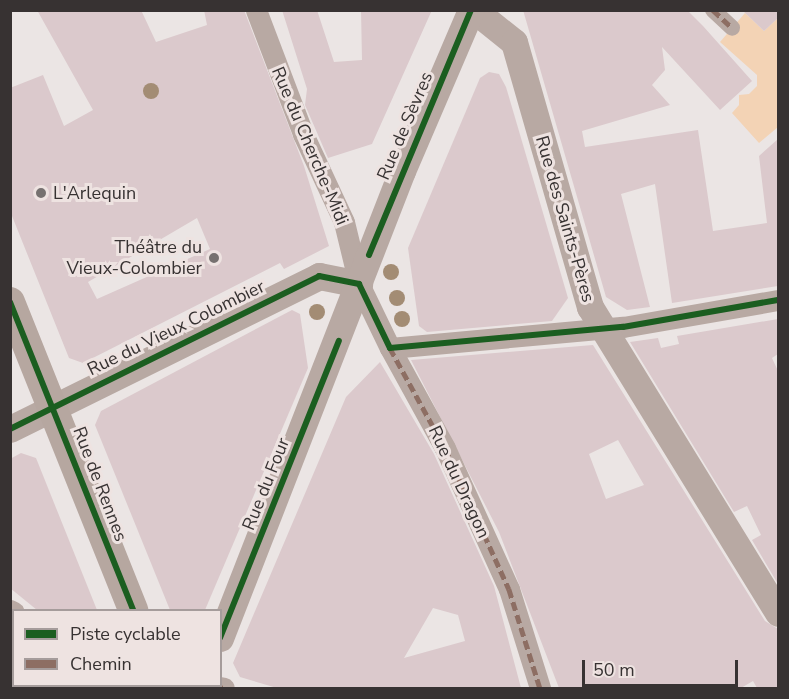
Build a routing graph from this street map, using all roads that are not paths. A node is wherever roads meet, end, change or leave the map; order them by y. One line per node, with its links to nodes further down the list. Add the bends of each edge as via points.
1 (256, 10): 5 (street, Rue du Cherche-Midi, via 303,134 344,222)
2 (473, 10): 5 (street, Rue de Sèvres); 8 (street, Rue des Saints-Pères, via 514,42 590,308)
3 (713, 10): 4 (street)
4 (732, 28)
5 (359, 284): 9 (street, Rue du Dragon); 10 (street, Rue du Vieux Colombier, via 319,276); 14 (street, Rue du Four)
6 (778, 300): 8 (street)
7 (10, 302): 10 (main road, Rue de Rennes)
8 (604, 328): 9 (street); 13 (street, Rue des Saints-Pères)
9 (390, 348): 15 (street, Rue du Dragon, via 445,448 509,589)
10 (53, 406): 11 (street, Rue du Vieux Colombier); 12 (main road, Rue de Rennes)
11 (10, 429)
12 (133, 609)
13 (778, 613)
14 (222, 633)
15 (540, 688)

